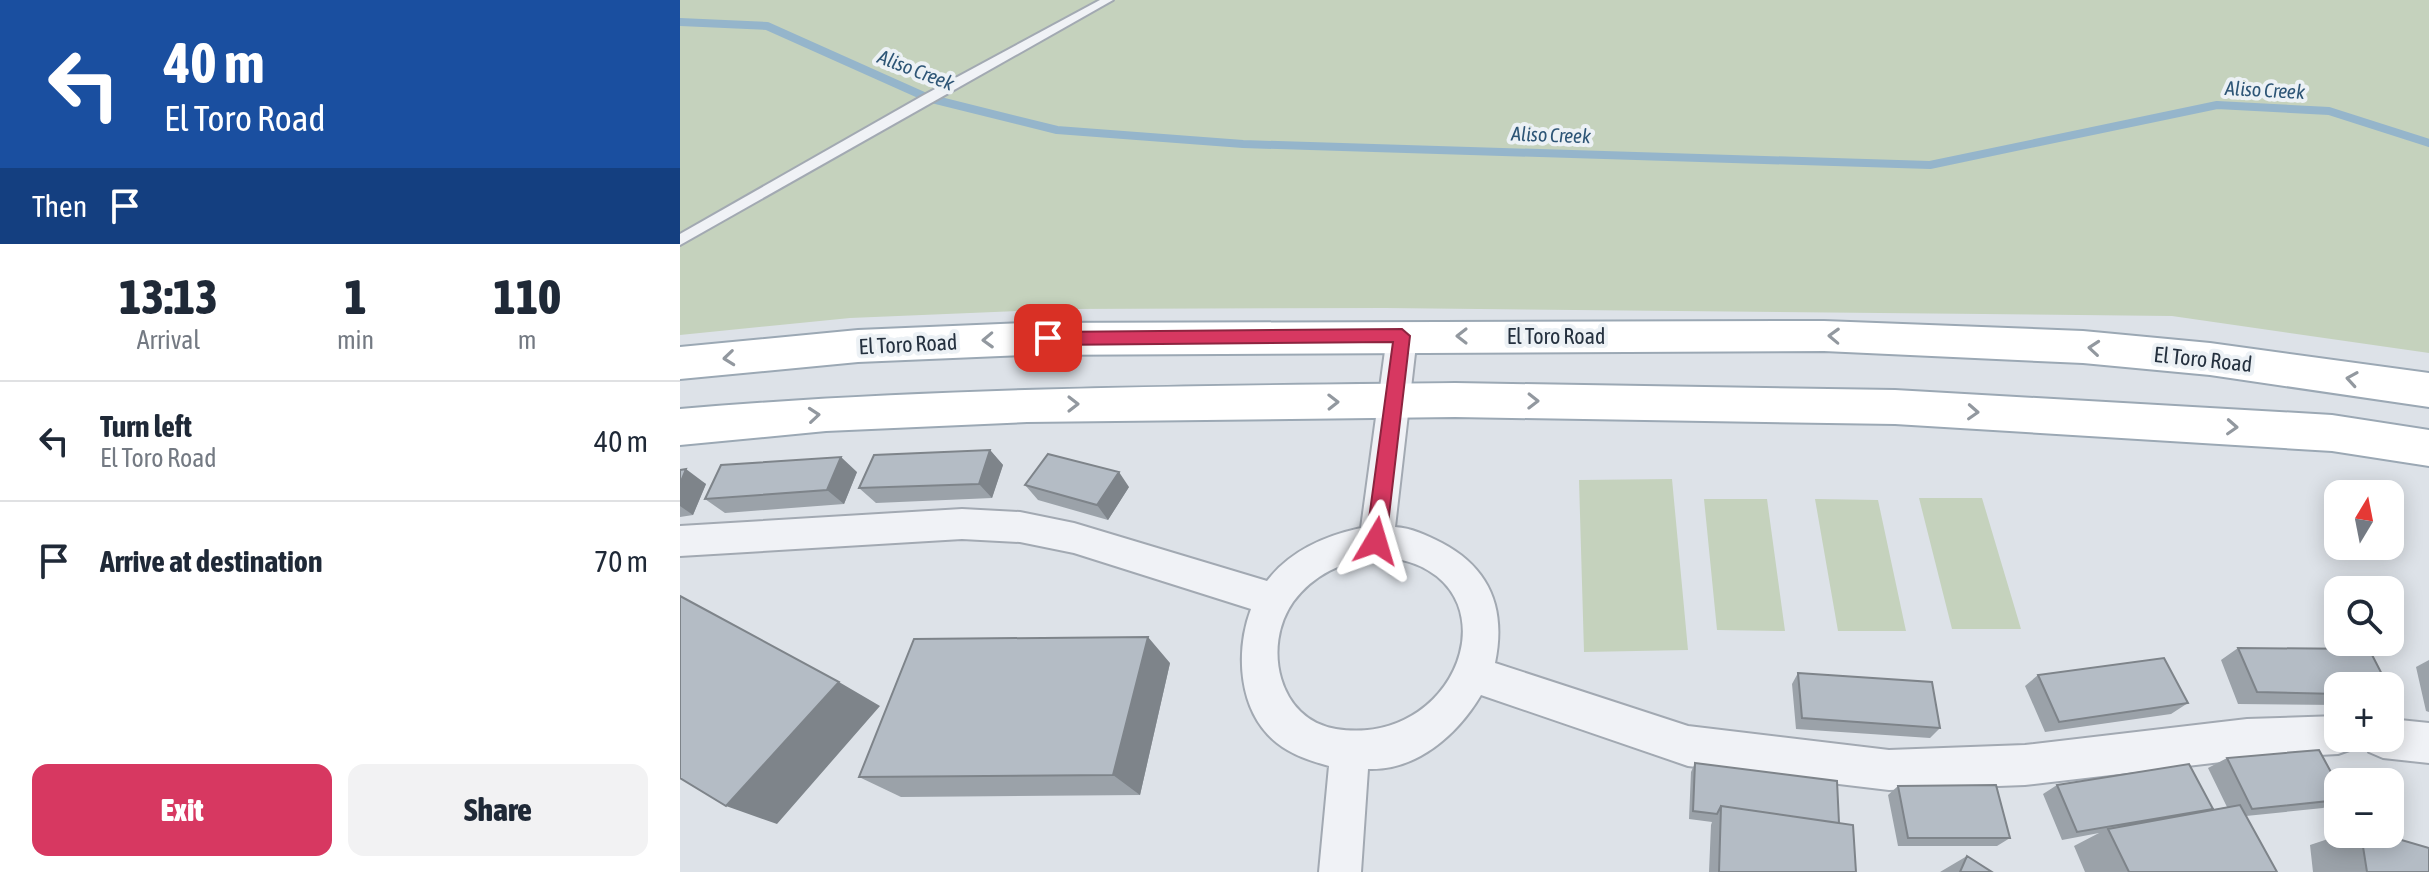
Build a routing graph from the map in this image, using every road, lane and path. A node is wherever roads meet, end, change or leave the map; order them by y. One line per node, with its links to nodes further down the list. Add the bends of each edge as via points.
1 (1108, 0): 2 (lane)
2 (680, 240)
3 (1402, 336): 4 (main road, El Toro Road, one-way to 4, via 1021,339 858,346); 5 (main road, El Toro Road, one-way to 3, via 2083,347 1824,336); 6 (street)
4 (680, 363)
5 (2429, 390)
6 (1393, 401): 7 (main road, one-way to 6, via 1027,405); 8 (main road, one-way to 8, via 1895,407 2332,433); 10 (street)
7 (680, 427)
8 (2429, 448)
9 (680, 541): 11 (street, via 962,524 1020,527 1074,538)
10 (1376, 541): 11 (street, via 1318,558); 12 (street, via 1420,548 1464,578 1479,607 1482,629)
11 (1274, 600): 16 (street, via 1260,631 1257,665 1265,697 1285,725 1314,744)
12 (1475, 675): 13 (street, via 1688,746 1889,770 2025,765 2247,739); 16 (street, via 1456,707 1426,732 1389,748)
13 (2324, 736)
14 (2404, 740): 15 (street)
15 (2429, 743)
16 (1350, 752): 17 (street)
17 (1340, 872)

